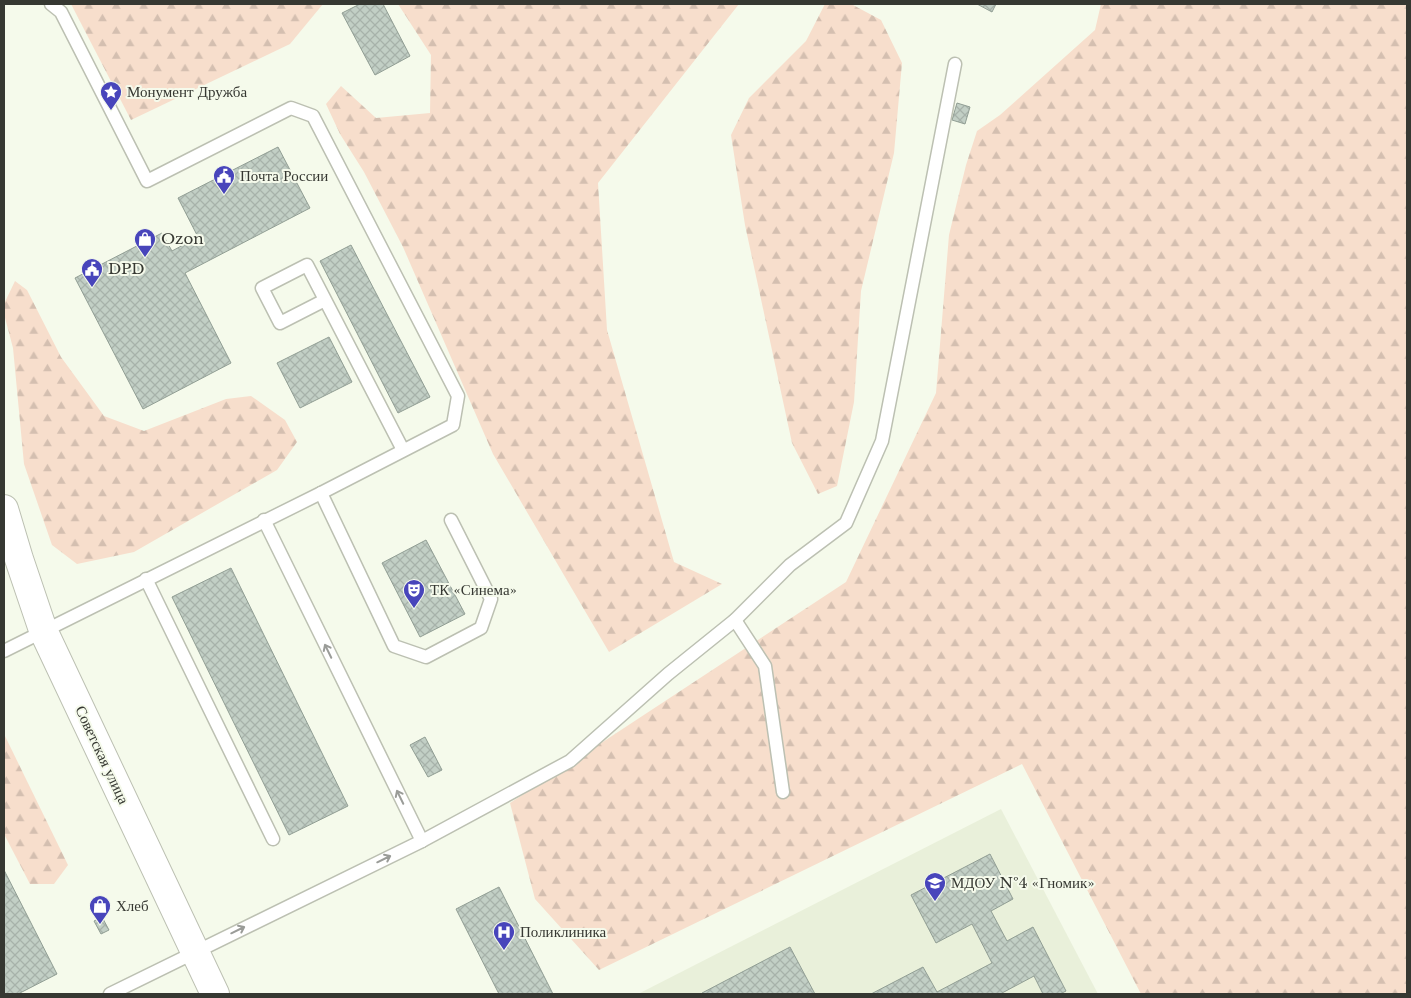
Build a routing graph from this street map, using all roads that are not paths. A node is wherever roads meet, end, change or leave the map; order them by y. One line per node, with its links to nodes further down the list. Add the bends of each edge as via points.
1 (51, 4): 4 (lane, via 61,12 147,181 291,108 313,116 458,396 453,425)
2 (954, 64): 10 (lane, via 882,441 846,523 790,565)
3 (325, 300): 3 (lane, via 307,265 262,288 280,323); 4 (lane)
4 (403, 450): 5 (lane)
5 (321, 493): 7 (lane); 8 (lane, via 394,646 426,658 481,628 492,599)
6 (4, 509): 11 (street, Советская улица)
7 (264, 520): 9 (lane); 15 (lane, one-way to 7)
8 (451, 520)
9 (146, 579): 11 (lane); 14 (lane)
10 (734, 620): 13 (lane, via 765,666); 15 (lane, via 570,761)
11 (43, 630): 12 (lane); 16 (street, Советская улица)
12 (4, 651)
13 (783, 792)
14 (273, 839)
15 (422, 840): 16 (lane, one-way to 15)
16 (195, 952): 17 (lane); 18 (street, Советская улица)
17 (110, 994)
18 (216, 994)

